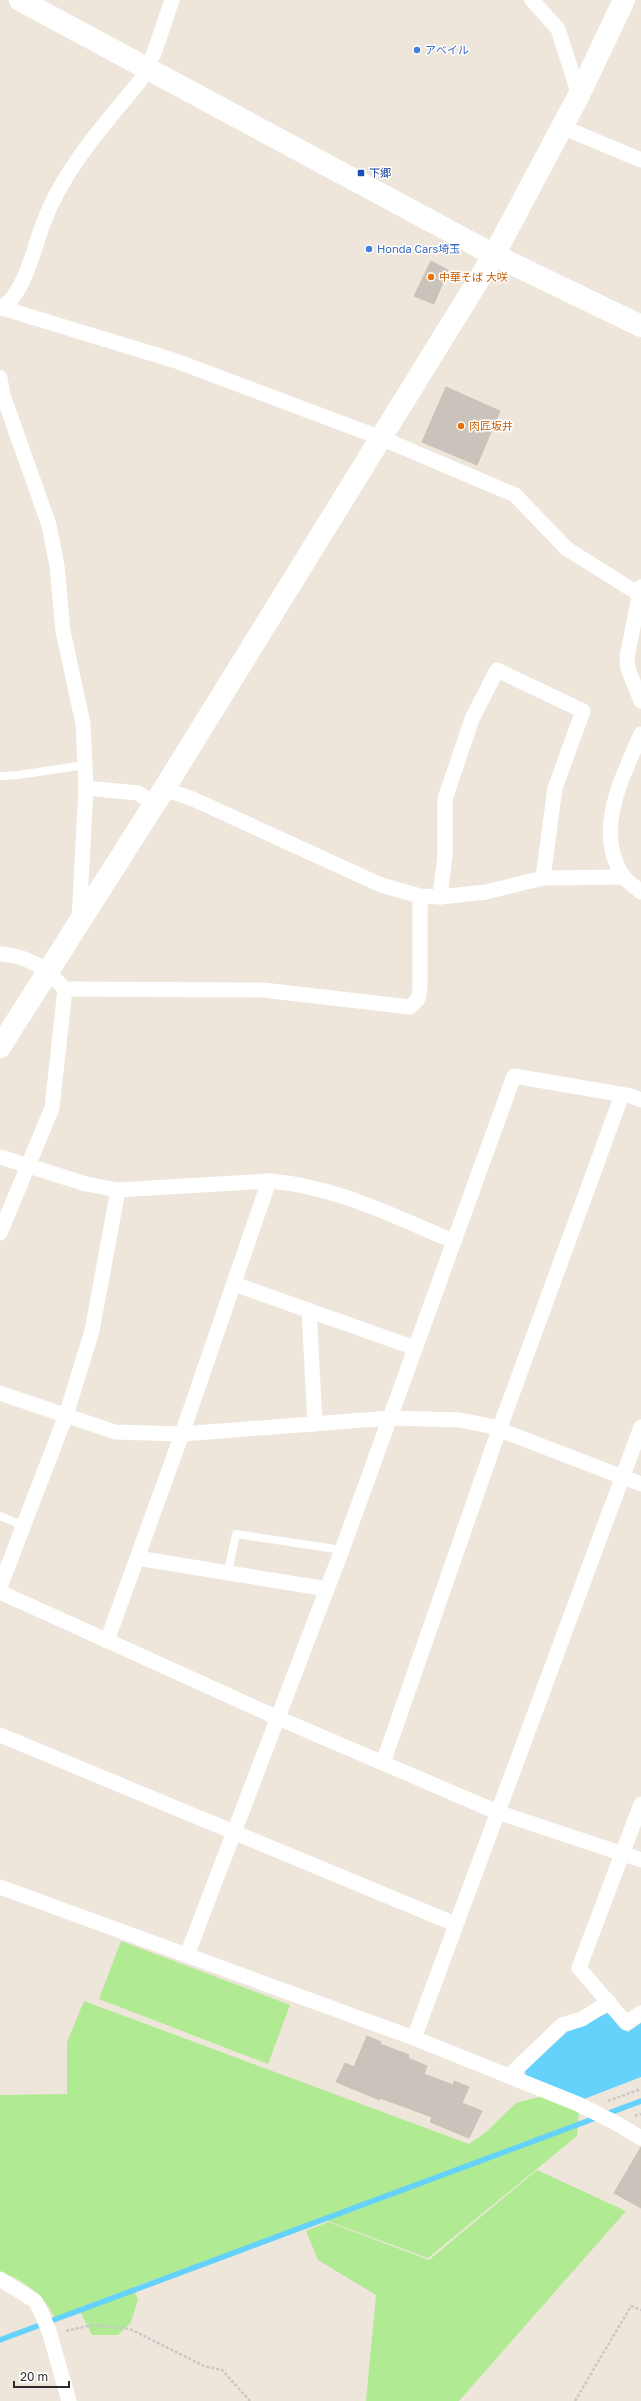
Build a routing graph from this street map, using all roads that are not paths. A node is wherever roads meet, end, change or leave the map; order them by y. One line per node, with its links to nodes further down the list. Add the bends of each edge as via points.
1 (20, 0): 5 (street)
2 (172, 0): 5 (street)
3 (532, 0): 6 (street, via 558,29)
4 (624, 0): 6 (street)
5 (148, 67): 9 (street); 10 (street, via 140,81 77,159 44,222 20,284)
6 (579, 95): 7 (street)
7 (562, 127): 8 (street); 9 (street)
8 (641, 160)
9 (494, 255): 11 (street); 13 (street)
10 (1, 308): 13 (street, via 176,361)
11 (641, 326)
12 (0, 380): 17 (street, via 5,403 49,525 57,566 63,631 83,724)
13 (381, 438): 14 (street, via 515,496 567,549); 20 (street)
14 (640, 590): 15 (street, via 627,657 628,669)
15 (641, 701)
16 (641, 734): 21 (street, via 617,792 611,818 614,855)
17 (85, 765): 18 (lane); 19 (street)
18 (0, 776)
19 (86, 788): 20 (street); 26 (street)
20 (159, 796): 24 (street, via 193,799 381,886); 26 (street)
21 (624, 877): 22 (street); 23 (street)
22 (543, 878): 25 (street, via 486,892); 25 (street, via 555,788 583,711 497,670 472,719 445,799 445,855)
23 (641, 892)
24 (420, 896): 25 (street); 29 (street, via 420,988 418,999 410,1007 263,990)
25 (440, 896)
26 (79, 921): 28 (street)
27 (0, 954): 28 (street, via 34,961)
28 (48, 971): 29 (street); 30 (street)
29 (65, 989): 34 (street, via 52,1108)
30 (0, 1047)
31 (622, 1094): 32 (street); 38 (street, via 514,1076); 47 (street)
32 (641, 1100)
33 (0, 1157): 34 (street)
34 (27, 1167): 36 (street, via 86,1184); 37 (street)
35 (269, 1181): 36 (street); 38 (street, via 289,1182 331,1192); 39 (street)
36 (118, 1190): 43 (street, via 92,1331)
37 (0, 1233)
38 (453, 1241): 41 (street)
39 (234, 1284): 40 (street); 48 (street)
40 (309, 1310): 41 (street); 45 (street)
41 (415, 1348): 44 (street)
42 (0, 1393): 43 (street)
43 (66, 1415): 48 (street, via 115,1432); 52 (street)
44 (390, 1418): 45 (street); 47 (street, via 460,1420); 53 (street)
45 (315, 1424): 48 (street)
46 (641, 1427): 49 (street)
47 (500, 1430): 49 (street); 62 (street)
48 (182, 1434): 54 (street)
49 (622, 1477): 50 (street); 64 (street)
50 (641, 1484)
51 (0, 1516): 52 (lane)
52 (24, 1526): 56 (street)
53 (342, 1550): 55 (lane, via 236,1534); 57 (street)
54 (137, 1558): 55 (street); 59 (street)
55 (228, 1572): 57 (street)
56 (0, 1587)
57 (327, 1589): 60 (street)
58 (0, 1592): 59 (street)
59 (107, 1641): 60 (street)
60 (278, 1718): 62 (street); 65 (street)
61 (0, 1735): 65 (street)
62 (382, 1763): 64 (street)
63 (641, 1804): 66 (street)
64 (497, 1812): 66 (street); 69 (street)
65 (233, 1833): 69 (street); 70 (street)
66 (622, 1854): 67 (street); 71 (street, via 580,1968)
67 (641, 1860)
68 (0, 1887): 70 (street)
69 (455, 1924): 73 (street)
70 (187, 1955): 73 (street)
71 (609, 2002): 72 (street, via 626,2022); 74 (street, via 582,2019 562,2025)
72 (641, 2013)
73 (414, 2038): 74 (street)
74 (509, 2076): 75 (street, via 587,2109)
75 (641, 2138)
76 (0, 2279): 77 (street, via 35,2301 49,2333)
77 (69, 2401)

